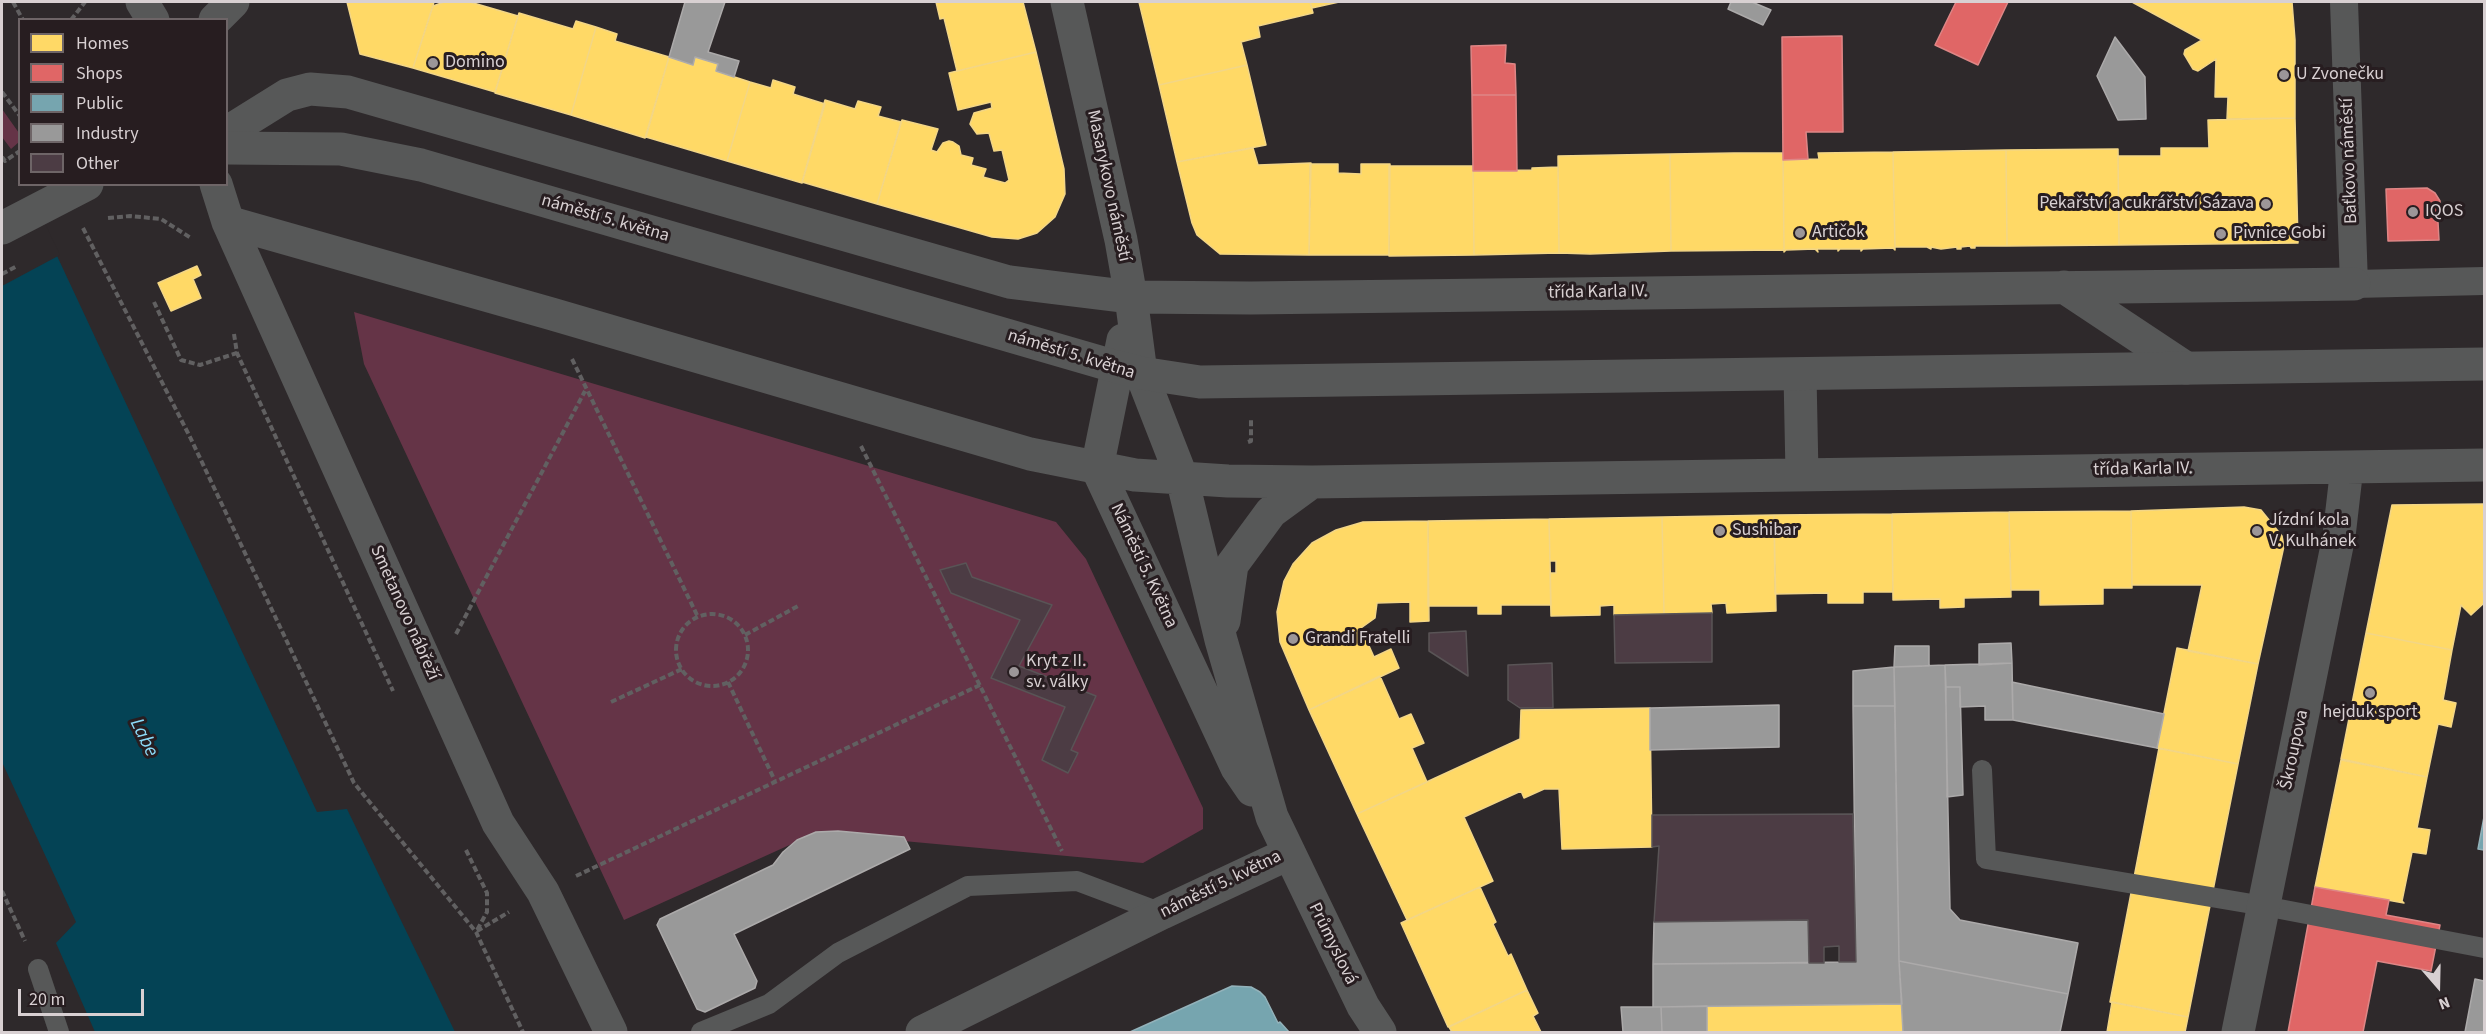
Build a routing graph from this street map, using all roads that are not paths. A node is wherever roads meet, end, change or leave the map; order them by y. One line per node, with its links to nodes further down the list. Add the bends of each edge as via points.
1 (142, 2): 5 (street)
2 (234, 2): 6 (street)
3 (1067, 2): 16 (street, Masarykovo náměstí)
4 (2344, 2): 14 (street, Baťkovo náměstí)
5 (152, 18)
6 (216, 18)
7 (228, 132): 16 (street, via 287,95 310,89 348,92 1009,282)
8 (228, 148): 19 (street, náměstí 5. května, via 341,150 421,165)
9 (83, 186): 12 (street, bridge)
10 (217, 186): 11 (street, Smetanovo nábřeží)
11 (228, 222): 23 (street, náměstí 5. května, via 1030,454); 37 (street, Smetanovo nábřeží, via 498,823 543,892)
12 (2, 228)
13 (2484, 281): 14 (street, třída Karla IV.)
14 (2354, 284): 15 (street, třída Karla IV.)
15 (2064, 287): 16 (street, třída Karla IV.); 18 (street)
16 (1131, 297): 19 (street, Masarykovo náměstí)
17 (2484, 364): 18 (street)
18 (2186, 368): 20 (street)
19 (1129, 370): 20 (street, via 1200,382 1251,383); 23 (street, Náměstí 5. Května); 26 (street, náměstí 5. května)
20 (1800, 375): 24 (street)
21 (2484, 465): 22 (street, třída Karla IV.)
22 (2347, 467): 24 (street, třída Karla IV.); 32 (street, Škroupova, via 2339,536)
23 (1097, 468): 25 (street, náměstí 5. května); 30 (street, Náměstí 5. Května, via 1237,768)
24 (1802, 474): 27 (street, třída Karla IV.)
25 (1135, 476): 26 (street, třída Karla IV.)
26 (1182, 478): 27 (street, třída Karla IV.); 28 (street, náměstí 5. května)
27 (1312, 482): 28 (street, via 1271,512 1232,565)
28 (1221, 640): 30 (street, náměstí 5. května)
29 (1982, 770): 32 (lane, via 1986,858)
30 (1272, 817): 31 (street, náměstí 5. května)
31 (1288, 854): 33 (street, náměstí 5. května); 40 (street, Průmyslová, via 1363,1006)
32 (2264, 906): 34 (lane); 41 (street, Škroupova)
33 (1162, 913): 38 (lane, via 1077,881 968,886 838,953 769,1004); 39 (street, náměstí 5. května)
34 (2484, 948)
35 (38, 969): 36 (lane)
36 (59, 1032)
37 (611, 1032)
38 (701, 1032)
39 (922, 1032)
40 (1380, 1032)
41 (2238, 1032)

